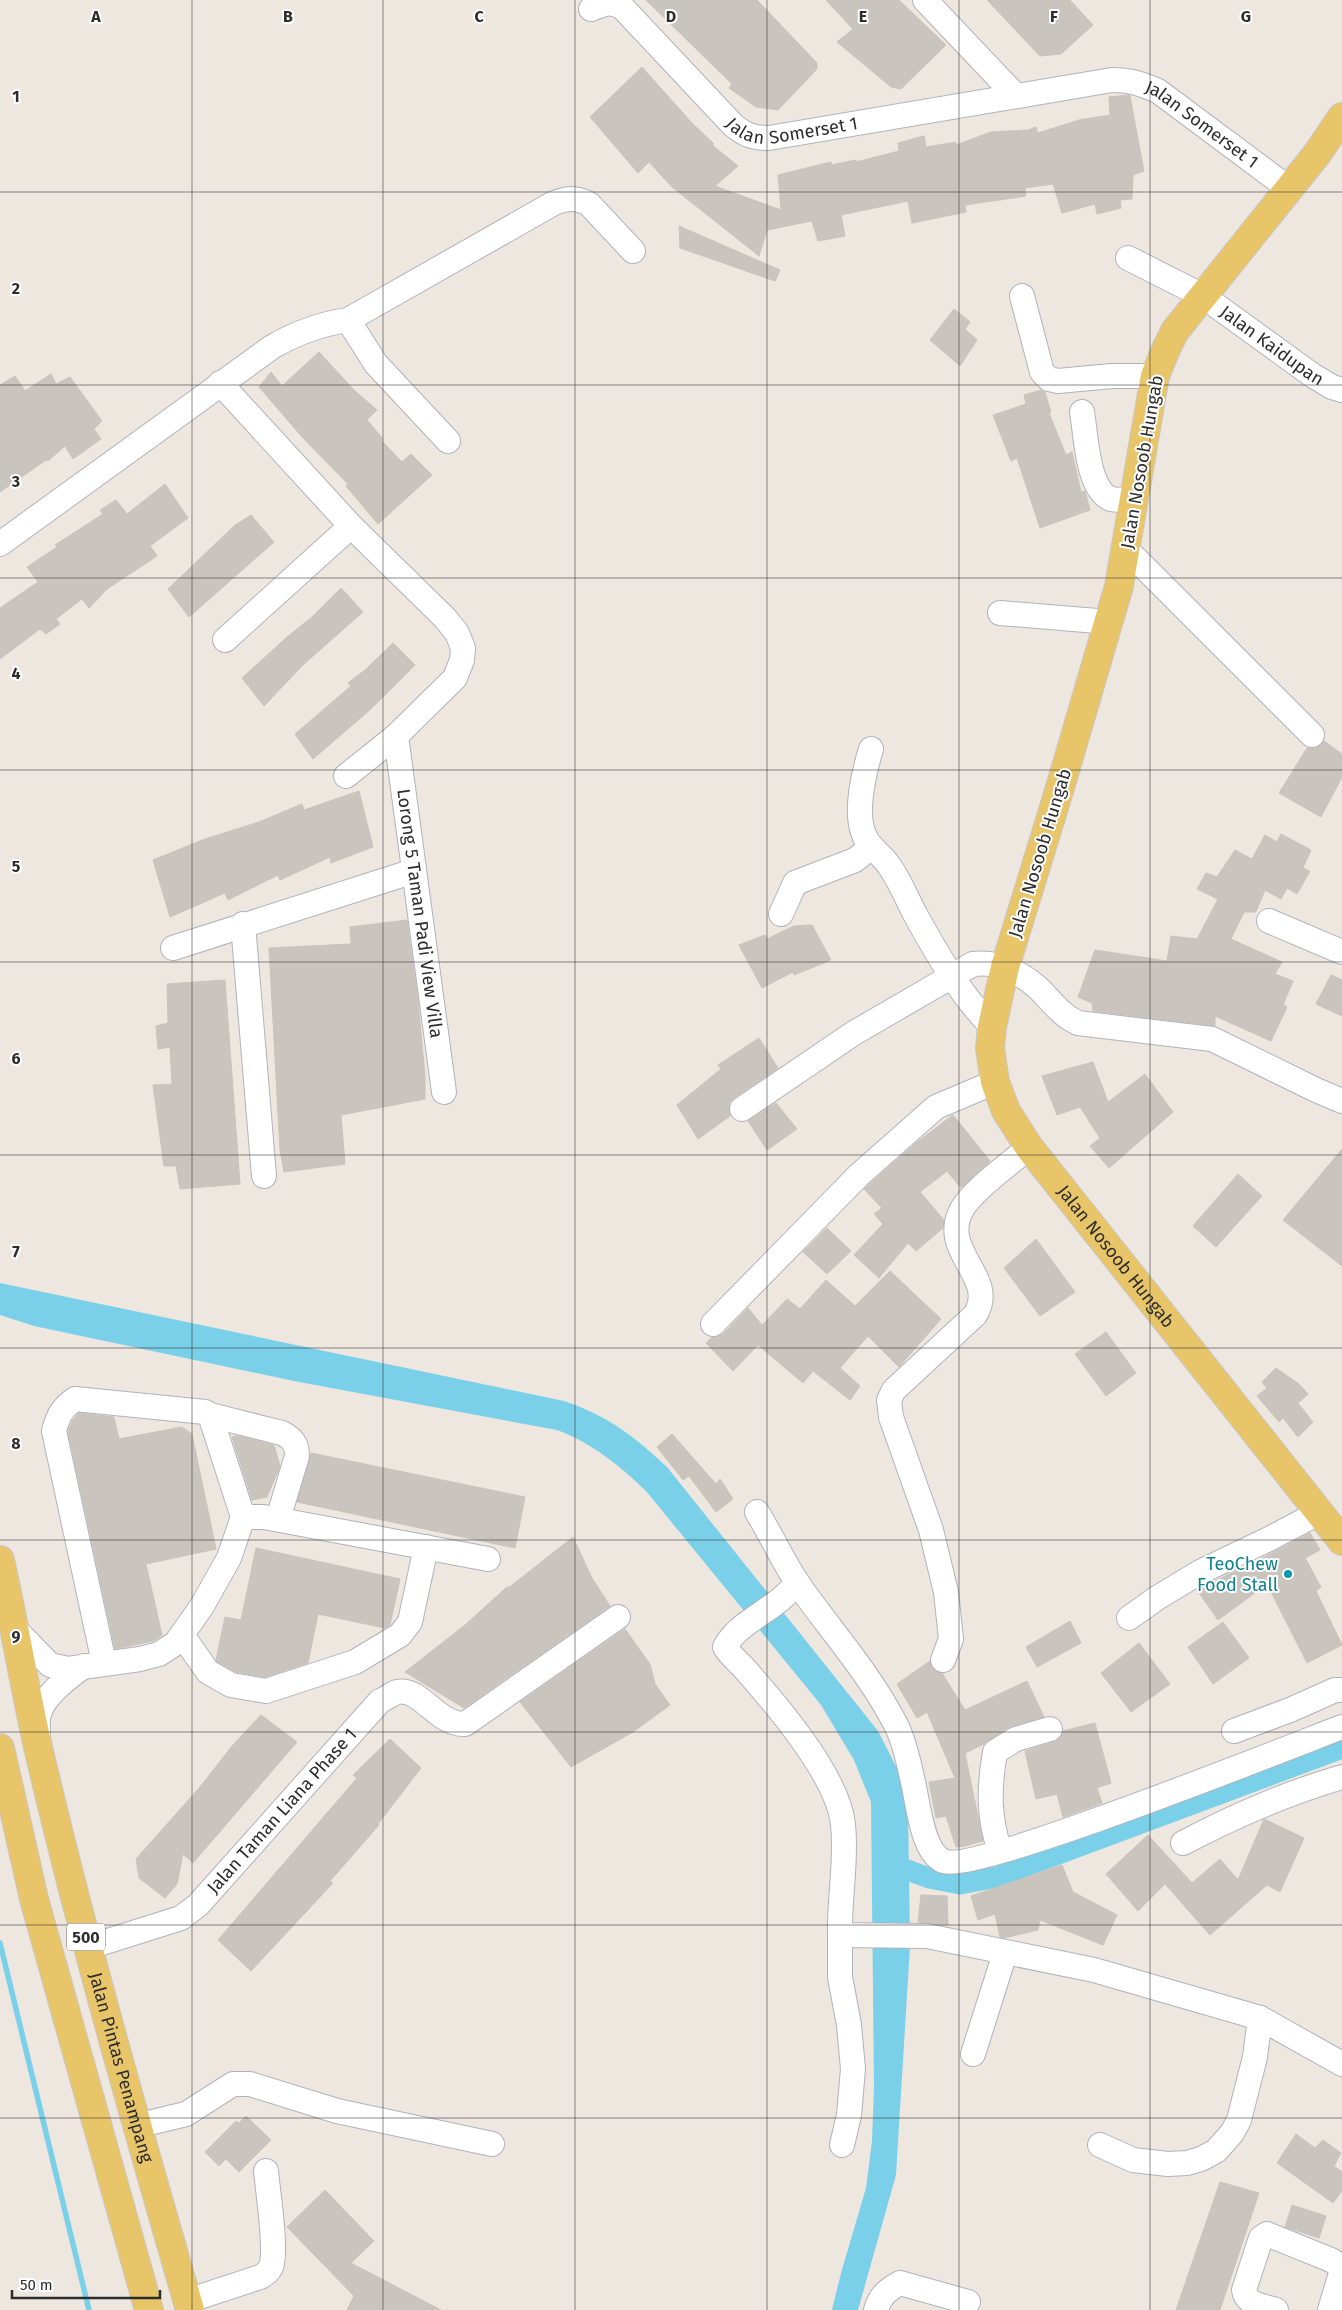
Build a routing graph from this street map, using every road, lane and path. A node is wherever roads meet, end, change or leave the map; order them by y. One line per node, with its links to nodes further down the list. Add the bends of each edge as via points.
1 (925, 0): 3 (street)
2 (592, 10): 3 (street, Jalan Somerset 1, via 608,3 616,3 623,8 733,125 754,138 871,122)
3 (1016, 96): 5 (street, Jalan Somerset 1, via 1112,80 1141,83 1158,91)
4 (1342, 117): 5 (main road, Jalan Nosoob Hungab, via 1318,154)
5 (1288, 188): 9 (main road, Jalan Nosoob Hungab)
6 (633, 251): 10 (street, via 589,204 570,198 554,203)
7 (1128, 258): 9 (street, Jalan Kaidupan)
8 (1022, 296): 11 (street, via 1042,372 1049,379 1058,382 1112,376)
9 (1203, 296): 11 (main road, Jalan Nosoob Hungab, via 1175,331); 13 (street, Jalan Kaidupan, via 1312,376)
10 (348, 320): 12 (street, via 295,334 252,359); 15 (street, via 376,364)
11 (1156, 376): 16 (main road, Jalan Nosoob Hungab)
12 (220, 383): 17 (street); 18 (street)
13 (1342, 390)
14 (1082, 412): 16 (street, via 1089,465 1098,486 1109,498 1121,501)
15 (448, 441)
16 (1135, 498): 19 (main road, Jalan Nosoob Hungab)
17 (351, 526): 22 (street); 24 (street, via 445,618 457,633 463,648 455,678)
18 (0, 544)
19 (1126, 549): 21 (main road, Jalan Nosoob Hungab); 23 (street)
20 (1000, 613): 21 (street)
21 (1109, 622): 34 (main road, Jalan Nosoob Hungab)
22 (225, 640)
23 (1312, 735)
24 (396, 736): 26 (street); 28 (street, Lorong 5 Taman Padi View Villa)
25 (871, 748): 27 (street, via 865,770 860,822)
26 (346, 776)
27 (870, 848): 29 (street, via 855,860 795,883); 35 (street, via 890,865)
28 (414, 871): 31 (street); 38 (street, Lorong 5 Taman Padi View Villa)
29 (781, 914)
30 (1269, 921): 33 (street)
31 (243, 924): 32 (street); 42 (street)
32 (173, 948)
33 (1342, 952)
34 (1004, 967): 35 (street, via 973,964); 36 (main road, Jalan Nosoob Hungab); 39 (street, via 1036,987 1066,1017 1078,1023 1212,1039)
35 (952, 976): 36 (street, via 971,1005); 40 (street, via 854,1033)
36 (992, 1027): 37 (main road, Jalan Nosoob Hungab, via 990,1048)
37 (994, 1082): 41 (main road, Jalan Nosoob Hungab, via 1006,1111); 43 (street, via 936,1107 859,1176)
38 (444, 1092)
39 (1342, 1100)
40 (742, 1109)
41 (1030, 1147): 48 (main road, Jalan Nosoob Hungab); 57 (street, via 971,1197 955,1226 955,1237 981,1291 982,1304 975,1315 894,1390 889,1400 891,1417 931,1530 946,1592 951,1639)
42 (264, 1176)
43 (713, 1324)
44 (210, 1415): 46 (street); 47 (street, via 282,1433 292,1439 298,1456); 58 (street, via 75,1399 58,1415 54,1431)
45 (757, 1512): 52 (street)
46 (243, 1517): 47 (street); 56 (street, via 229,1558)
47 (278, 1520): 49 (street)
48 (1334, 1524): 54 (street, via 1269,1540 1200,1572)
49 (426, 1547): 50 (street); 56 (street, via 410,1622 400,1635 355,1662 266,1691 231,1686 208,1672)
50 (488, 1559)
51 (0, 1560): 55 (main road, Jalan Pintas Penampang / 500)
52 (790, 1591): 67 (street, via 849,1650 898,1728 924,1831 932,1850 943,1861 955,1862); 68 (street, via 742,1627 725,1647 816,1760 838,1802 843,1824 845,1864 840,1914)
53 (618, 1617): 69 (street, Jalan Taman Liana Phase 1, via 465,1724 441,1718 414,1695 398,1692 380,1701 198,1905 181,1918)
54 (1129, 1618)
55 (16, 1630): 58 (street, via 50,1665 68,1669); 63 (main road, Jalan Pintas Penampang / 500)
56 (182, 1635): 58 (street, via 159,1654)
57 (943, 1660)
58 (94, 1664): 63 (street, via 64,1681 49,1698 38,1715)
59 (1342, 1690): 62 (street)
60 (1342, 1727): 67 (street, via 1196,1784)
61 (1050, 1728): 67 (street, via 1016,1740 995,1752 990,1778 992,1827)
62 (1234, 1731)
63 (38, 1746): 69 (main road, Jalan Pintas Penampang / 500)
64 (0, 1748): 82 (main road, Jalan Pintas Penampang / 500, via 34,1899)
65 (1342, 1777): 66 (street, via 1293,1792)
66 (1183, 1843)
67 (1000, 1851)
68 (850, 1936): 70 (street, via 927,1936); 76 (street, via 840,1977 850,2025 853,2069 849,2115)
69 (89, 1947): 74 (main road, Jalan Pintas Penampang / 500)
70 (1005, 1953): 71 (street, via 1094,1970); 72 (street)
71 (1260, 2018): 73 (street); 77 (street, via 1255,2057 1239,2120 1216,2150 1201,2159 1168,2164 1133,2160)
72 (973, 2054)
73 (1342, 2064)
74 (136, 2126): 75 (street, via 186,2114 233,2084 250,2084 337,2111); 81 (main road, Jalan Pintas Penampang / 500)
75 (492, 2144)
76 (842, 2145)
77 (1100, 2145)
78 (266, 2171): 81 (street, via 272,2246 272,2263 268,2272)
79 (1342, 2269): 84 (street, via 1331,2260 1264,2235 1260,2238 1244,2296 1249,2301); 85 (street)
80 (968, 2302): 83 (street, via 900,2284 888,2289)
81 (189, 2305)
82 (149, 2310)
83 (876, 2310)
84 (1276, 2310)
85 (1330, 2310)

